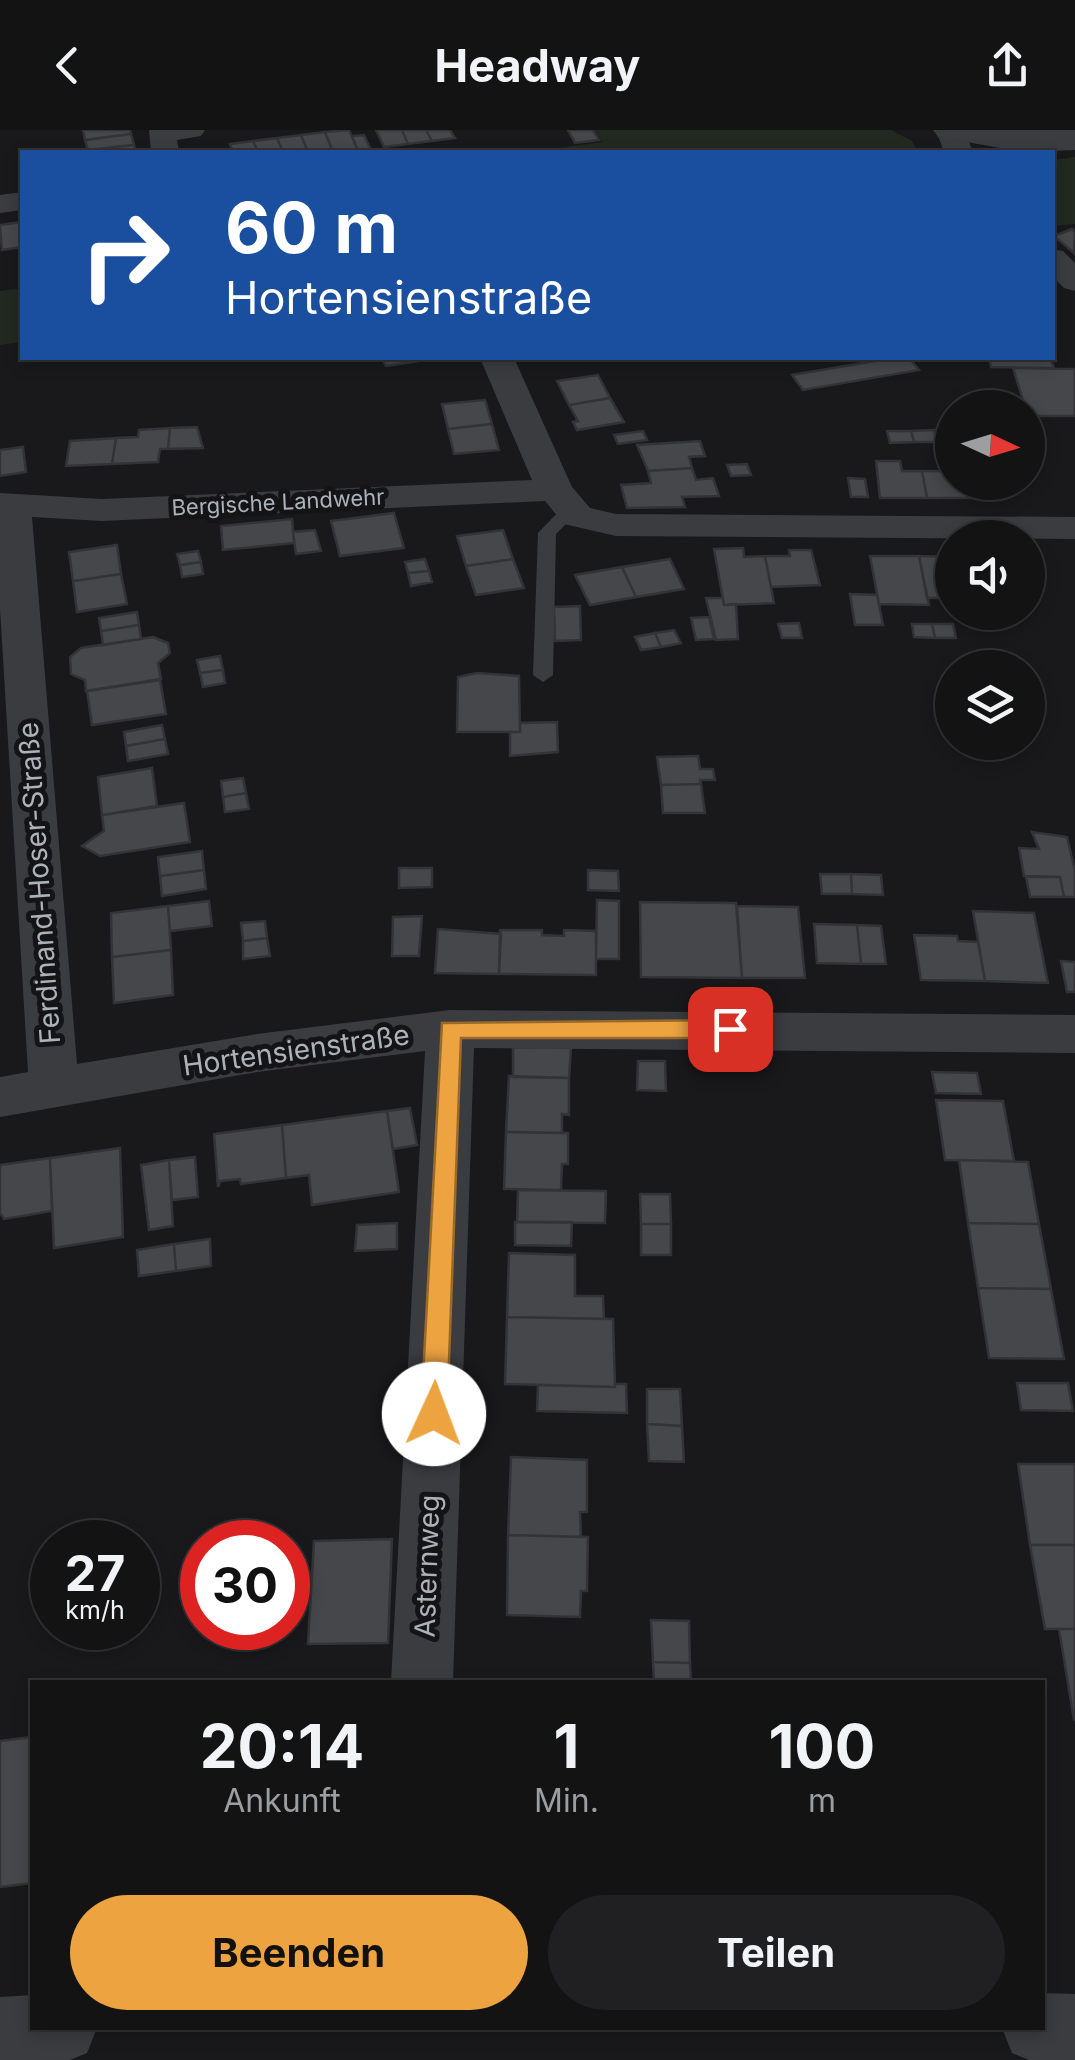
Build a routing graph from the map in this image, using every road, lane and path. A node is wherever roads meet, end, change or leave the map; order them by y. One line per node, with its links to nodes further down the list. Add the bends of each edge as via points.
1 (949, 130): 3 (street)
2 (1075, 140): 3 (street)
3 (1017, 147)
4 (498, 360): 5 (street)
5 (564, 500): 6 (street, Bergische Landwehr, via 102,510); 7 (street, Bergische Landwehr, via 577,516 616,525); 8 (lane, via 547,533)
6 (6, 503): 11 (street, Ferdinand-Hoser-Straße)
7 (1075, 528)
8 (543, 675)
9 (450, 1029): 10 (street, Hortensienstraße); 11 (street, Hortensienstraße); 13 (street, Asternweg)
10 (1075, 1034)
11 (54, 1085): 12 (street, Hortensienstraße)
12 (0, 1097)
13 (422, 1680)
14 (1045, 2028): 15 (street)
15 (1075, 2029)
16 (31, 2030): 17 (street)
17 (0, 2032)

